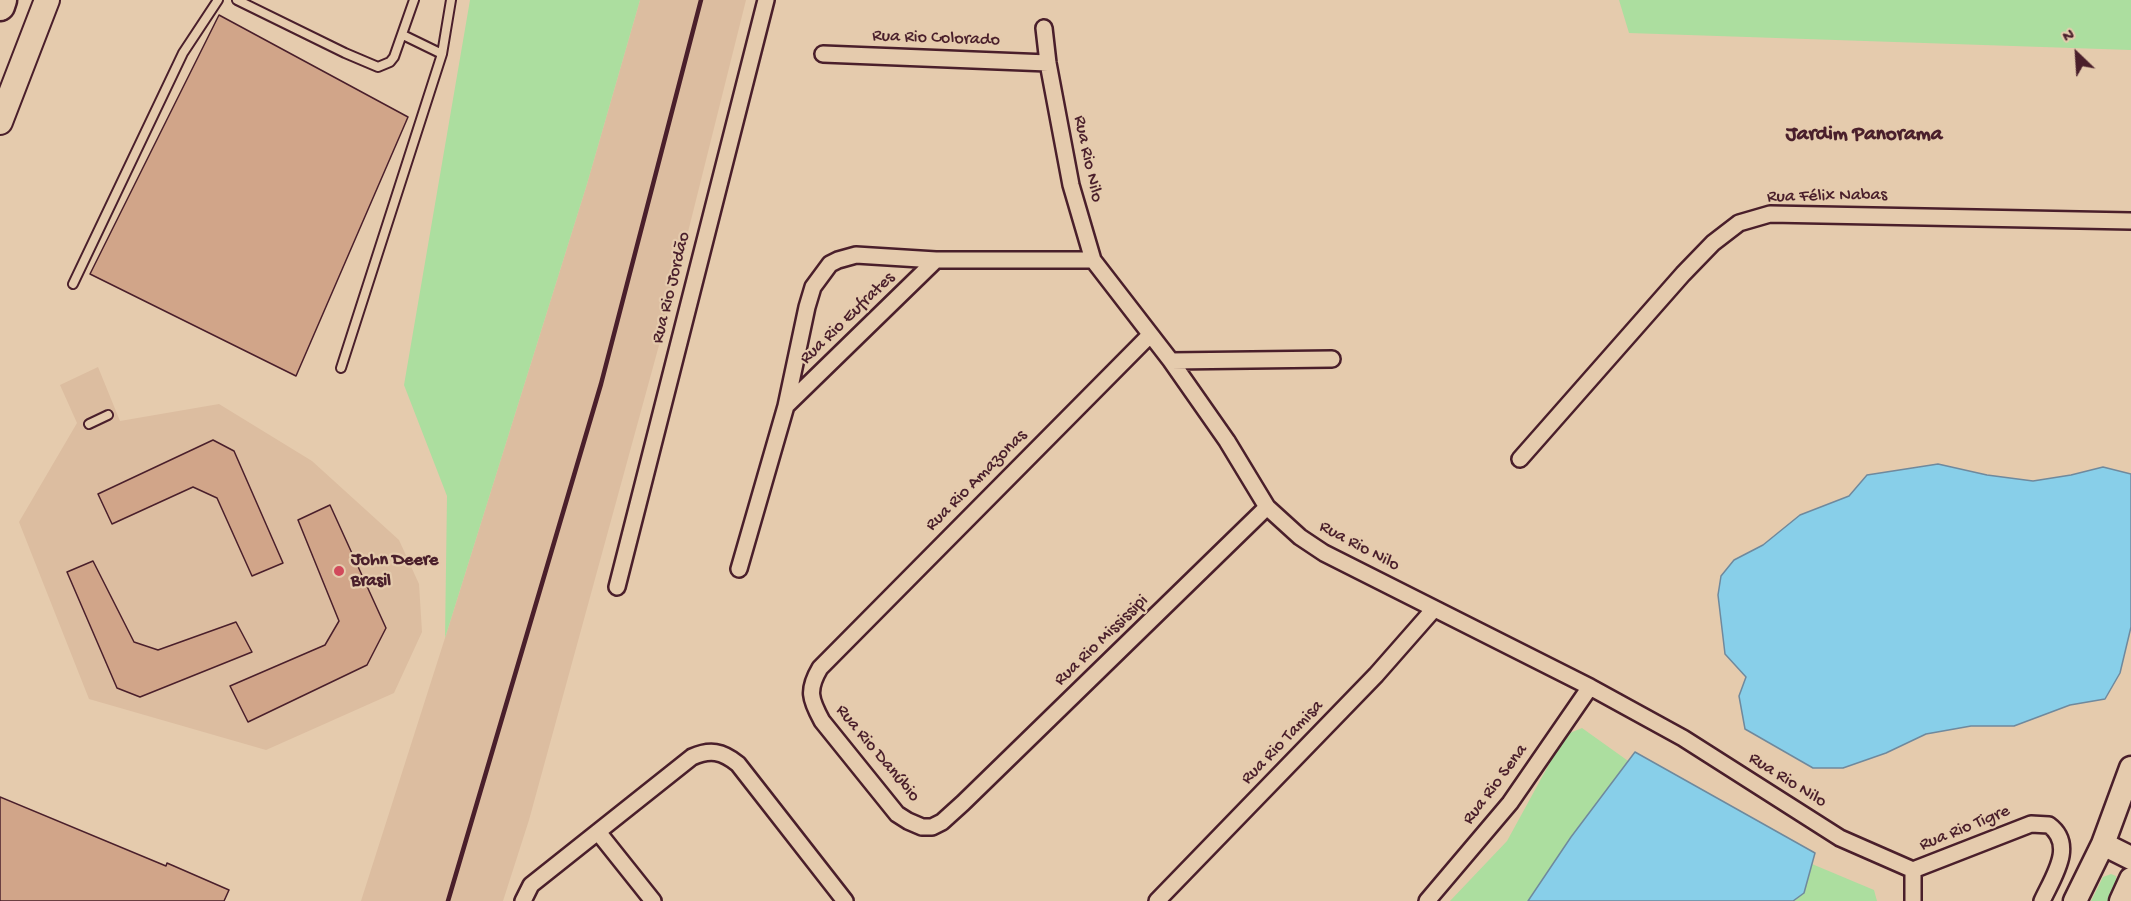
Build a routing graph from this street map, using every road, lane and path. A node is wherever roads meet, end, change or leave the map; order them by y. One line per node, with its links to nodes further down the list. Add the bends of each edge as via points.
1 (2, 0): 8 (highway)
2 (47, 0): 14 (main road)
3 (218, 0): 18 (lane, via 183,53)
4 (237, 0): 10 (lane, via 378,67 390,62)
5 (414, 0): 10 (lane)
6 (451, 0): 11 (lane)
7 (766, 0): 29 (street, Rua Rio Jordão)
8 (0, 6)
9 (1044, 28): 13 (street, Rua Rio Nilo)
10 (403, 35): 11 (lane)
11 (442, 54): 22 (lane)
12 (823, 54): 13 (street, Rua Rio Colorado)
13 (1048, 63): 17 (street, Rua Rio Nilo, via 1071,185)
14 (0, 122)
15 (2131, 221): 26 (street, Rua Félix Nabas, via 1770,214 1739,223 1683,274)
16 (936, 260): 17 (street, Rua Rio Eufrates); 23 (street, Rua Rio Eufrates); 23 (street, Rua Rio Eufrates, via 856,255 830,264 813,287)
17 (1093, 260): 19 (street, Rua Rio Nilo)
18 (73, 284)
19 (1150, 335): 21 (street, Rua Rio Nilo); 31 (street, Rua Rio Amazonas)
20 (1332, 359): 21 (street)
21 (1171, 361): 27 (street, Rua Rio Nilo)
22 (341, 368)
23 (786, 405): 28 (street, Rua Rio Eufrates)
24 (108, 415): 25 (lane)
25 (89, 424)
26 (1520, 459)
27 (1267, 507): 30 (street, Rua Rio Nilo, via 1324,553); 34 (street, Rua Rio Mississipi)
28 (739, 569)
29 (617, 587)
30 (1434, 609): 32 (street, Rua Rio Nilo); 41 (street, Rua Rio Tamisa, via 1376,675)
31 (832, 655): 34 (street, Rua Rio Danúbio, via 812,681 810,691 815,709 897,814 922,827 932,827)
32 (1590, 687): 39 (street, Rua Rio Nilo, via 1683,738 1840,838); 45 (street, Rua Rio Sena, via 1510,803)
33 (2131, 768): 35 (main road)
34 (963, 803)
35 (2123, 814): 37 (main road)
36 (598, 832): 42 (street, via 531,885); 43 (street); 44 (street, via 692,757 715,751 738,764)
37 (2103, 844): 38 (main road); 48 (main road)
38 (2131, 858)
39 (1913, 870): 46 (street); 47 (street, Rua Rio Tigre, via 2031,824 2049,825 2063,844)
40 (2131, 879): 49 (main road)
41 (1159, 900)
42 (523, 901)
43 (653, 901)
44 (845, 901)
45 (1427, 901)
46 (1913, 901)
47 (2042, 901)
48 (2075, 901)
49 (2121, 901)

